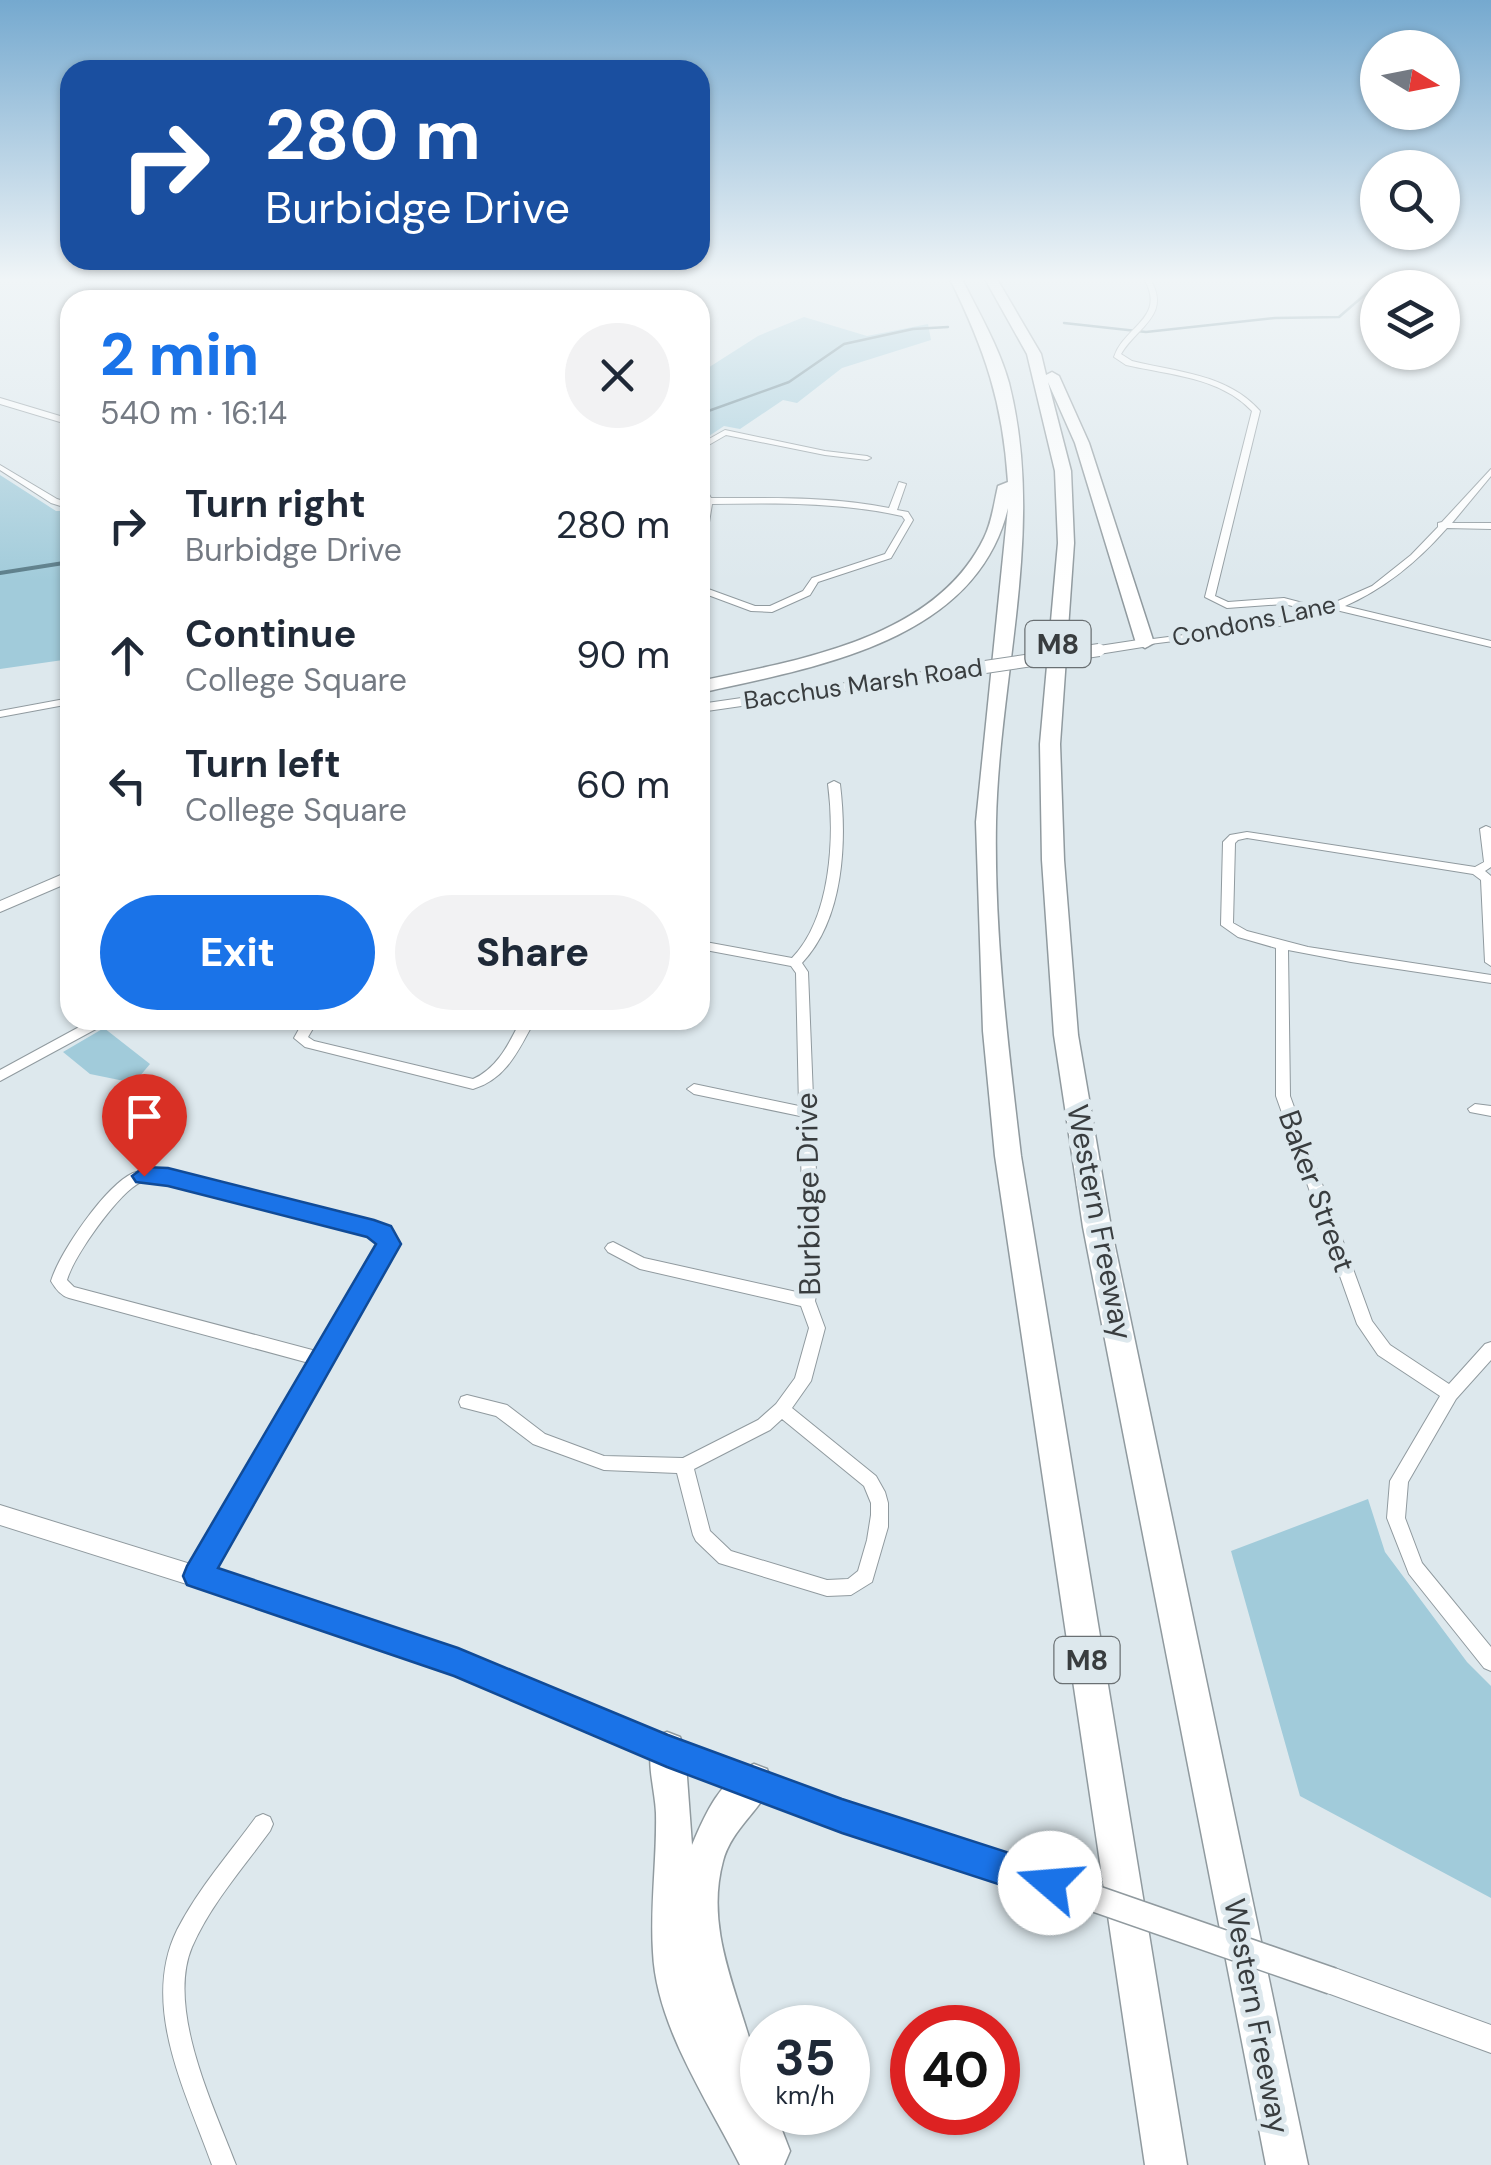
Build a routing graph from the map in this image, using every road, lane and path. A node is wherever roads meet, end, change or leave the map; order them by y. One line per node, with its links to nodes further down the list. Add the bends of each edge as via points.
1 (1000, 380): 7 (highway, M8)
2 (1041, 380): 64 (highway, Western Freeway / M8, via 1064,487 1066,543 1050,744 1066,1035 1097,1227)
3 (1054, 380): 21 (highway, via 1074,421)
4 (1194, 380): 20 (street, via 1244,399 1256,411 1209,591 1212,601 1284,601)
5 (0, 402): 6 (street)
6 (60, 417)
7 (1011, 423): 23 (highway, via 992,543 942,603 843,651); 63 (highway, M8, via 1016,538 986,822 994,1030 1008,1156)
8 (710, 442): 9 (street, via 725,432)
9 (867, 458)
10 (0, 466): 14 (street)
11 (1491, 471): 16 (street, Condons Lane)
12 (902, 484): 15 (street)
13 (710, 501): 15 (street)
14 (60, 505)
15 (892, 511): 18 (street, via 909,520 888,556 816,580 806,593 772,609)
16 (1441, 525): 17 (street); 19 (street, Condons Lane, via 1401,570)
17 (1491, 526)
18 (710, 592)
19 (1336, 607): 20 (street, Condons Lane); 22 (street)
20 (1323, 611): 21 (street, Condons Lane)
21 (1145, 643): 25 (street, Bacchus Marsh Road, bridge)
22 (1491, 644)
23 (710, 684)
24 (60, 703): 26 (street)
25 (710, 707)
26 (0, 714)
27 (834, 784): 35 (street, via 840,812 834,878 808,954)
28 (1486, 828): 29 (street, via 1490,863)
29 (1477, 871): 32 (street, via 1234,837 1227,926 1246,938); 34 (street, via 1487,879)
30 (60, 879): 31 (street)
31 (0, 907)
32 (1282, 945): 36 (street); 49 (street, Baker Street, via 1283,1096 1365,1324 1384,1350)
33 (710, 947): 35 (street)
34 (1491, 962)
35 (796, 963): 44 (street, Burbidge Drive, via 802,972)
36 (1491, 979)
37 (84, 1030): 40 (street)
38 (305, 1030): 39 (street, via 300,1038 310,1044 473,1084 496,1072)
39 (522, 1030)
40 (0, 1076)
41 (694, 1089): 44 (street)
42 (1475, 1108): 43 (street)
43 (1491, 1111)
44 (808, 1113): 46 (street, Burbidge Drive, via 812,1272)
45 (613, 1248): 46 (street, via 640,1262)
46 (806, 1300): 51 (street, Burbidge Drive, via 818,1328 802,1381)
47 (1491, 1349): 49 (street)
48 (320, 1359): 48 (street, via 69,1292 59,1272 126,1185 144,1176 374,1229 387,1238 384,1257); 54 (street)
49 (1450, 1394): 55 (street, via 1399,1482 1396,1518 1415,1568)
50 (468, 1402): 52 (street, Burbidge Drive, via 501,1410 539,1439 604,1463)
51 (782, 1409): 52 (street, Burbidge Drive); 52 (street, via 881,1496 866,1576 851,1587 828,1588 725,1557 702,1535)
52 (684, 1465)
53 (0, 1515): 54 (street)
54 (198, 1576): 56 (street, via 458,1663)
55 (1491, 1662)
56 (667, 1750): 57 (street); 61 (highway, via 674,1812 671,1937 680,1992)
57 (754, 1782): 59 (street, bridge); 62 (highway, via 733,1798 706,1860 700,1943 710,1990)
58 (263, 1824): 60 (street, via 178,1953 174,1998 181,2038)
59 (1491, 2039)
60 (224, 2165)
61 (762, 2165)
62 (774, 2165)
63 (1166, 2165)
64 (1287, 2165)

